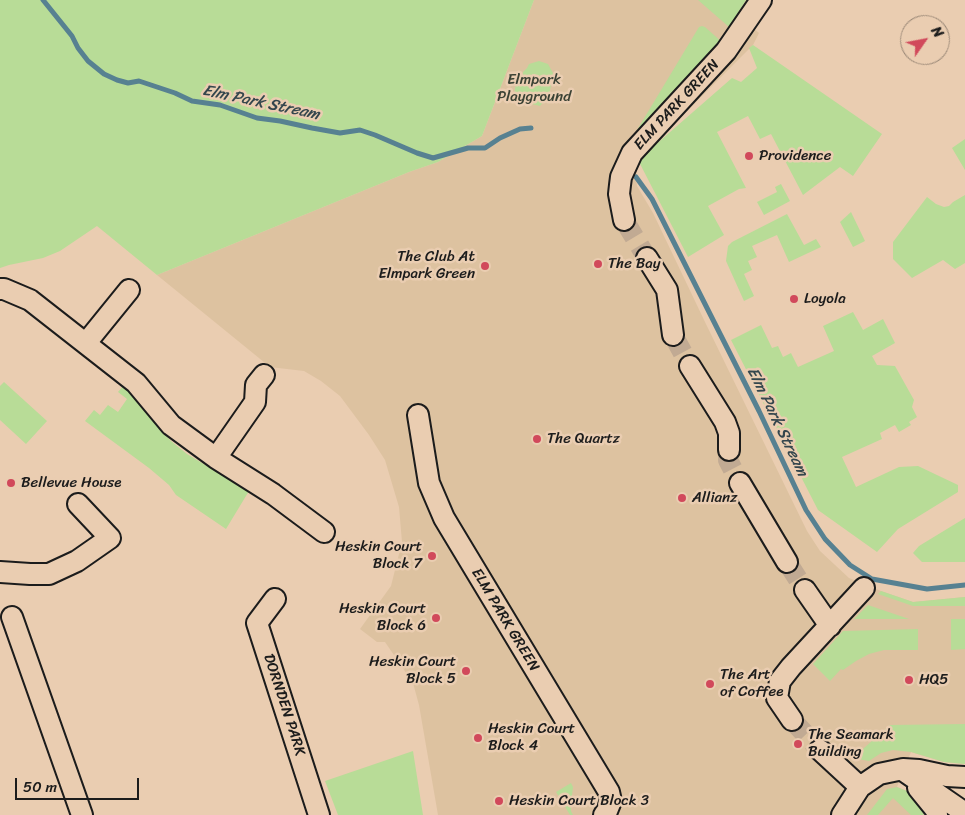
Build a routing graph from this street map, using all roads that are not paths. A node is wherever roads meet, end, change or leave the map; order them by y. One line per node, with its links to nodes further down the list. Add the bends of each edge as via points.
1 (761, 0): 2 (street, ELM PARK GREEN, via 726,51 632,153 620,185)
2 (624, 220)
3 (647, 258): 6 (street, via 667,290)
4 (0, 289): 7 (street, via 30,300)
5 (129, 290): 7 (street)
6 (673, 335)
7 (86, 343): 12 (street, via 136,383 171,425)
8 (690, 366): 11 (street, via 725,422)
9 (264, 375): 12 (street, via 256,385 255,402)
10 (418, 415): 32 (street, ELM PARK GREEN, via 429,483 444,518 609,792 611,801)
11 (729, 450)
12 (216, 458): 15 (street, via 310,513)
13 (740, 483): 16 (street)
14 (78, 504): 17 (street, via 110,538 77,561 49,574)
15 (324, 532)
16 (788, 562)
17 (0, 572)
18 (864, 588): 22 (street)
19 (805, 590): 22 (street)
20 (275, 599): 31 (street, DORNDEN PARK, via 257,623)
21 (12, 617): 30 (street)
22 (830, 626): 23 (street, via 780,681 778,698)
23 (792, 720)
24 (820, 750): 27 (street)
25 (903, 770): 26 (street); 27 (street, via 879,774); 28 (street); 33 (street)
26 (965, 776)
27 (860, 787): 29 (street)
28 (965, 813)
29 (844, 814)
30 (82, 815)
31 (320, 815)
32 (604, 815)
33 (937, 815)

